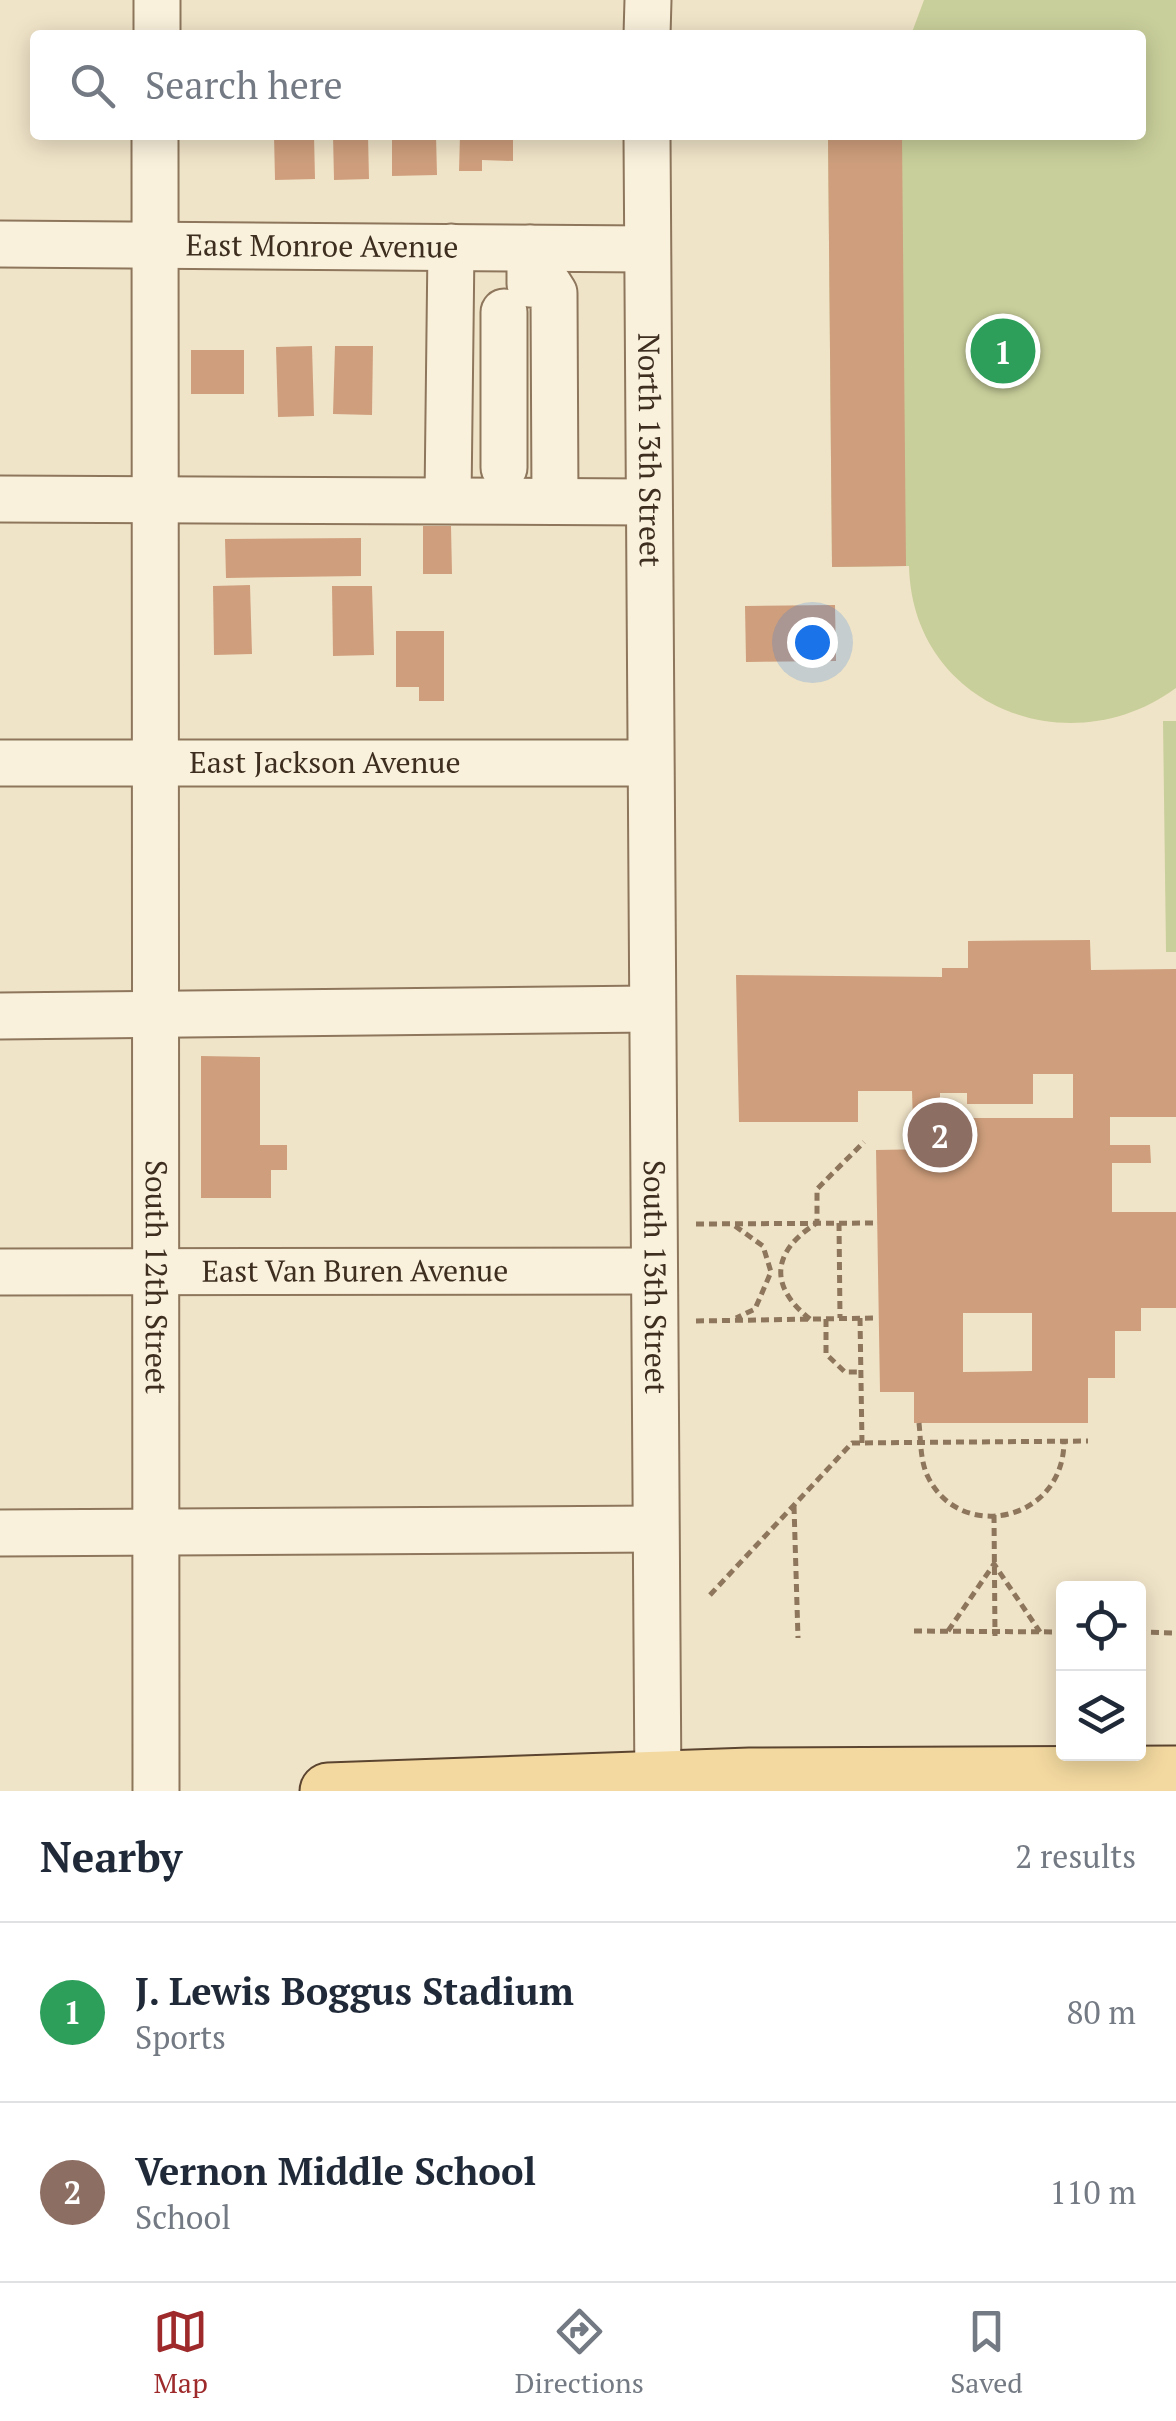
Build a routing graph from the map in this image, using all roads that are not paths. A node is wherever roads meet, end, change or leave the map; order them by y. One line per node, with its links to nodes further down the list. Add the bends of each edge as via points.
1 (157, 0): 3 (street)
2 (648, 0): 4 (street)
3 (156, 30)
4 (647, 30)
5 (156, 140): 8 (street, South 12th Street)
6 (647, 140): 11 (street, North 13th Street)
7 (0, 244): 8 (street, East Monroe Avenue)
8 (154, 244): 9 (street, East Monroe Avenue); 18 (street, South 12th Street)
9 (451, 246): 10 (street, East Monroe Avenue); 12 (street)
10 (530, 248): 11 (street, East Monroe Avenue); 14 (street, via 530,284 549,285)
11 (647, 249): 20 (street, North 13th Street)
12 (451, 312): 13 (street); 16 (street)
13 (504, 312): 14 (street); 15 (street)
14 (554, 312): 17 (street)
15 (504, 468): 16 (street); 17 (street)
16 (448, 484): 17 (street); 18 (street)
17 (555, 484): 20 (street)
18 (155, 499): 19 (street); 23 (street, South 12th Street)
19 (0, 500)
20 (648, 502): 22 (street, North 13th Street)
21 (0, 763): 23 (street, East Jackson Avenue)
22 (650, 763): 23 (street, East Jackson Avenue); 24 (street, South 13th Street)
23 (156, 764): 26 (street, South 12th Street)
24 (650, 1010): 26 (street); 29 (street, South 13th Street)
25 (0, 1016): 26 (street)
26 (157, 1016): 28 (street, South 12th Street)
27 (0, 1272): 28 (street, East Van Buren Avenue)
28 (156, 1272): 29 (street, East Van Buren Avenue); 32 (street, South 12th Street)
29 (651, 1272): 30 (street, South 13th Street)
30 (655, 1528): 32 (street); 35 (street, South 13th Street)
31 (0, 1533): 32 (street)
32 (156, 1533): 36 (street, South 12th Street)
33 (1176, 1774): 34 (main road)
34 (806, 1783): 35 (main road)
35 (658, 1785): 37 (main road)
36 (156, 1791)
37 (328, 1791)

